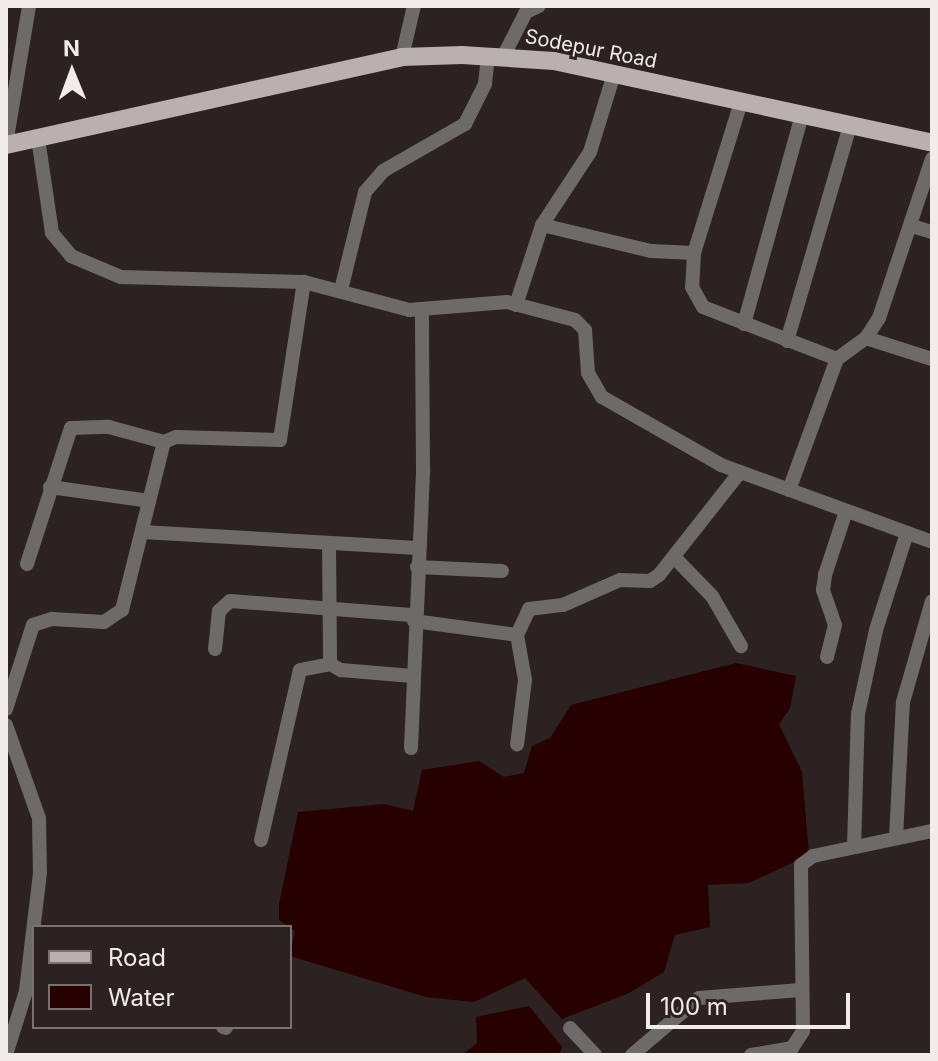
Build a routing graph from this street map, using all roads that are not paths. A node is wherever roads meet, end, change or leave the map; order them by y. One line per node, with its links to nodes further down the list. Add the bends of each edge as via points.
1 (29, 6): 12 (street)
2 (414, 6): 5 (street)
3 (539, 6): 4 (street, via 526,12)
4 (496, 55): 5 (main road, Sodepur Road); 6 (main road, Sodepur Road); 19 (street, via 465,124 383,171 365,192)
5 (402, 57): 10 (main road, Sodepur Road)
6 (614, 74): 7 (main road, Sodepur Road); 14 (street, via 590,152)
7 (741, 102): 8 (main road, Sodepur Road); 17 (street)
8 (802, 115): 9 (main road, Sodepur Road); 22 (street)
9 (850, 125): 11 (main road, Sodepur Road); 24 (street)
10 (38, 138): 12 (main road, Sodepur Road); 18 (street, via 52,233 71,256 121,277)
11 (932, 143)
12 (6, 145)
13 (932, 159): 15 (street)
14 (542, 225): 17 (street, via 651,251); 20 (street)
15 (912, 226): 16 (street); 23 (street)
16 (932, 232)
17 (694, 253): 22 (street, via 695,299)
18 (304, 282): 19 (street); 27 (street, via 280,440 176,437)
19 (341, 290): 21 (street, via 374,304)
20 (516, 305): 21 (street); 28 (street, via 575,320 586,335 588,373 602,397)
21 (422, 309): 37 (street)
22 (744, 324): 24 (street)
23 (866, 338): 25 (street); 26 (street)
24 (787, 341): 26 (street)
25 (932, 359)
26 (835, 366): 30 (street)
27 (164, 442): 29 (street, via 109,427 71,428); 31 (street)
28 (740, 472): 30 (street); 38 (street)
29 (50, 487): 31 (street); 39 (street)
30 (789, 490): 32 (street)
31 (149, 501): 33 (street)
32 (846, 511): 34 (street); 48 (street, via 823,590 835,625)
33 (142, 532): 36 (street); 49 (street, via 118,617 38,623)
34 (907, 533): 35 (street); 59 (street, via 876,630 858,714)
35 (932, 542)
36 (329, 543): 37 (street); 43 (street)
37 (418, 548): 40 (street)
38 (675, 558): 45 (street, via 650,581 620,580 563,605 529,609); 46 (street, via 712,596)
39 (27, 564)
40 (417, 567): 41 (street); 44 (street)
41 (502, 571)
42 (932, 601): 57 (street, via 903,702)
43 (328, 606): 44 (street); 47 (street, via 223,604); 50 (street)
44 (414, 618): 45 (street); 51 (street)
45 (517, 635): 54 (street, via 525,680)
46 (741, 646)
47 (215, 649)
48 (827, 657)
49 (12, 659): 52 (street)
50 (330, 664): 51 (street, via 341,670); 58 (street, via 300,670)
51 (412, 676): 55 (street)
52 (6, 709)
53 (6, 725): 60 (street, via 39,818)
54 (517, 745)
55 (411, 748)
56 (932, 831): 57 (street)
57 (896, 838): 59 (street)
58 (261, 840)
59 (854, 847): 62 (street, via 813,856 801,865)
60 (36, 925)
61 (31, 977): 63 (street)
62 (801, 990): 67 (street, via 699,998); 68 (street, via 800,1042)
63 (13, 1008): 65 (street)
64 (570, 1028): 66 (street)
65 (6, 1055)
66 (595, 1055)
67 (632, 1055)
68 (751, 1055)

